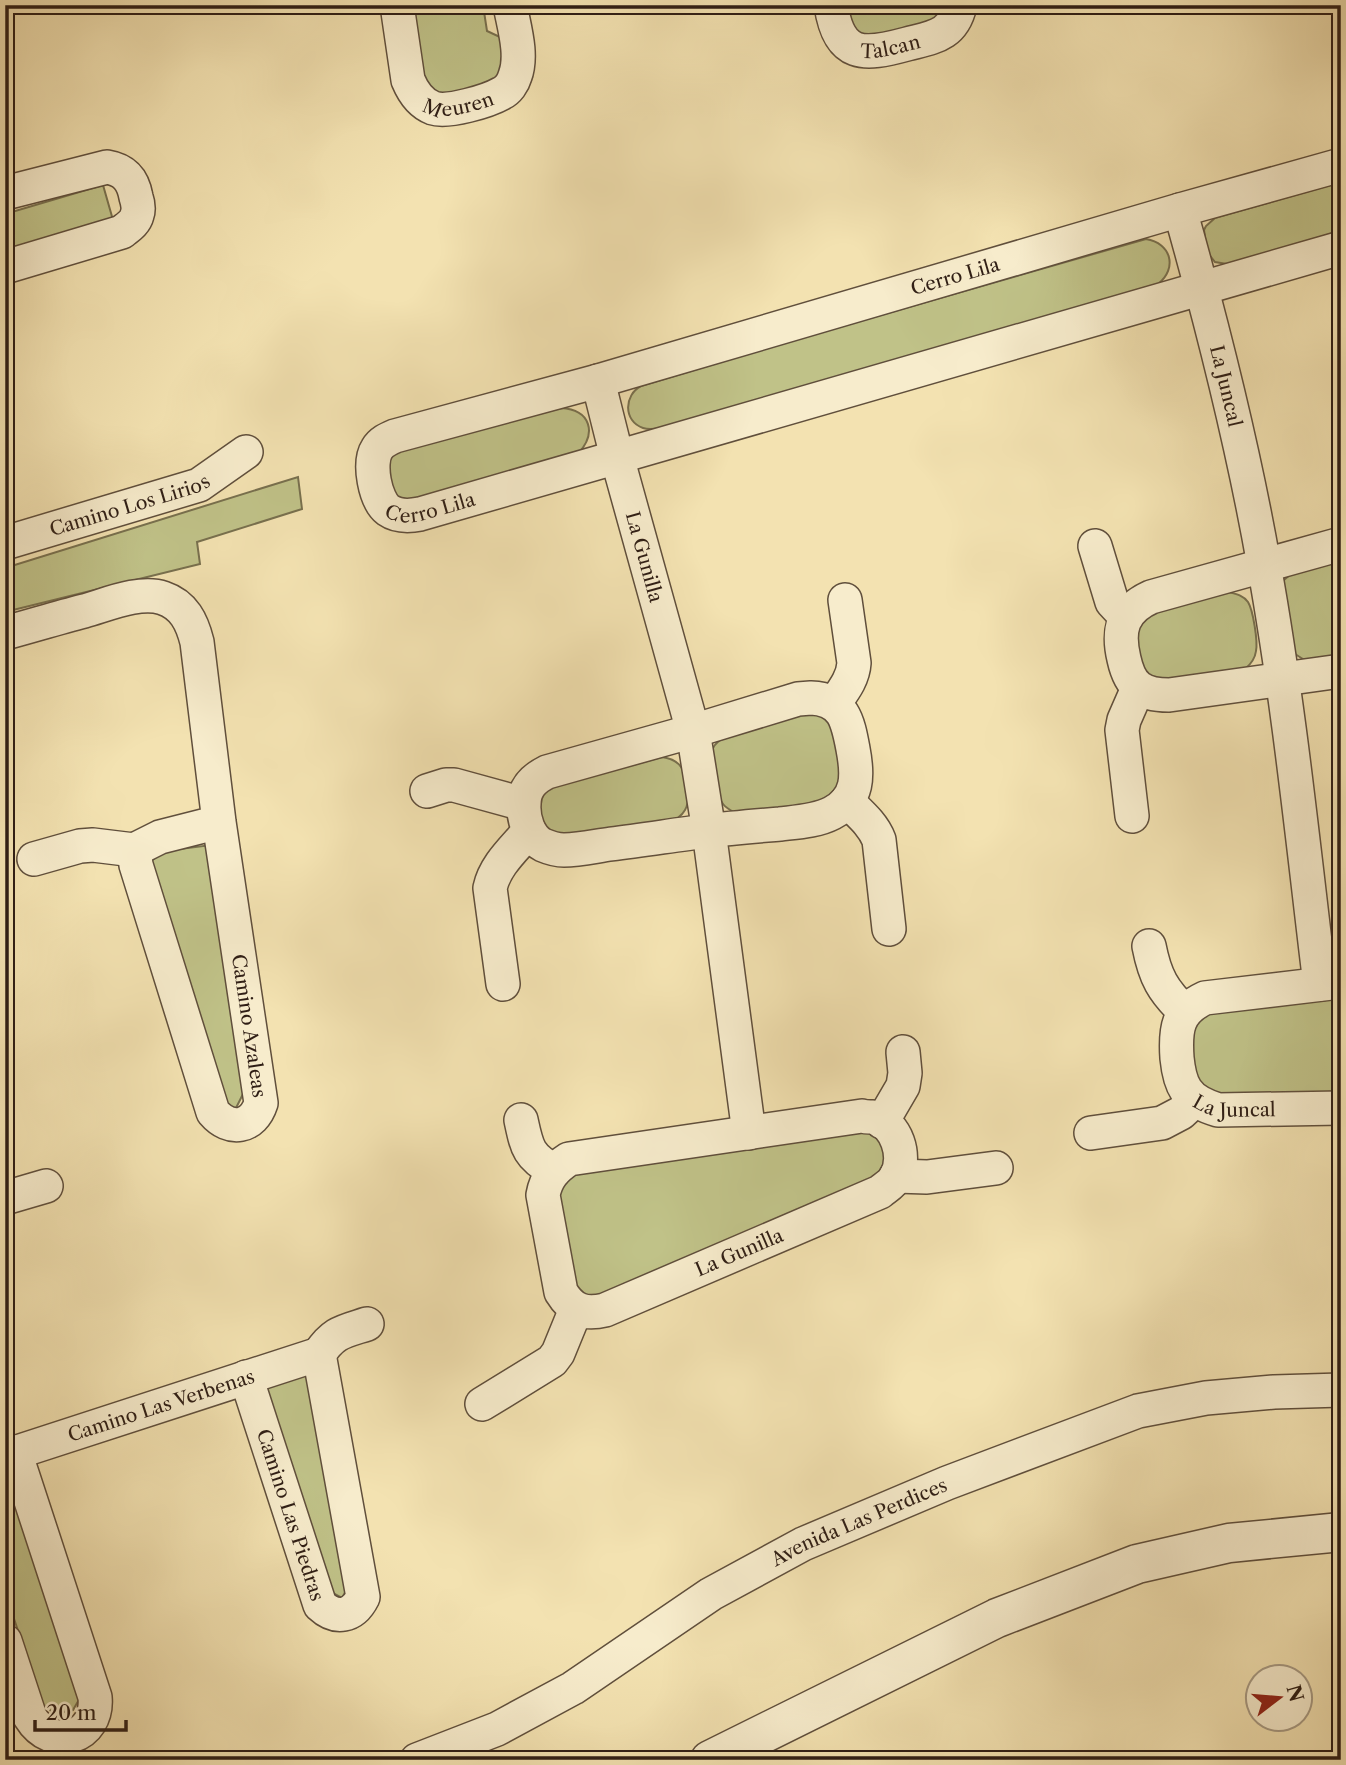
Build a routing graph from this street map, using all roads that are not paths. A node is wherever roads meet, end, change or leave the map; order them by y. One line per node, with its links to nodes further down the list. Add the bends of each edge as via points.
1 (397, 5): 2 (street, Meuren, via 412,90 427,105 445,110 500,94 514,79 518,52)
2 (510, 5)
3 (831, 5): 4 (street, Talcan, via 840,37 853,48 869,52 940,35 954,23)
4 (960, 5)
5 (1341, 165): 7 (street, Cerro Lila)
6 (5, 193): 9 (street, via 107,167 132,182 138,205 137,215 122,232)
7 (1180, 210): 10 (street, La Juncal); 11 (street, Cerro Lila)
8 (1341, 248): 10 (street, Cerro Lila)
9 (5, 267)
10 (1202, 287): 13 (street, Cerro Lila); 17 (street, La Juncal, via 1237,427)
11 (598, 381): 13 (street, La Gunilla); 13 (street, Cerro Lila, via 385,440 372,467 378,495 396,514 420,514)
12 (246, 452): 14 (street, Camino Los Lirios, via 199,485)
13 (617, 457): 25 (street, La Gunilla)
14 (5, 543)
15 (1341, 544): 17 (street)
16 (1094, 547): 19 (street, via 1112,602)
17 (1264, 565): 19 (street, via 1151,597); 22 (street, La Juncal)
18 (845, 600): 24 (street, via 854,671)
19 (1126, 617): 23 (street, via 1120,641 1127,673)
20 (5, 633): 30 (street, Camino Azaleas, via 137,596 150,595 181,607 197,642)
21 (1341, 671): 22 (street)
22 (1282, 679): 23 (street, via 1169,695); 36 (street, La Juncal)
23 (1138, 688): 28 (street, via 1122,730)
24 (834, 704): 25 (street, via 819,698 798,699); 27 (street, via 849,726 857,769)
25 (693, 731): 29 (street, via 537,776 526,791); 31 (street, La Gunilla)
26 (427, 790): 29 (street, via 454,785)
27 (847, 801): 31 (street, via 820,818); 34 (street, via 879,840)
28 (1132, 816)
29 (526, 818): 31 (street, via 536,840 564,850); 37 (street, via 490,888)
30 (219, 822): 32 (street, via 160,837); 32 (street, Camino Azaleas, via 261,1102 258,1112 243,1124 224,1122 213,1112)
31 (709, 831): 44 (street, La Gunilla)
32 (134, 850): 33 (street, via 80,846)
33 (34, 859)
34 (888, 929)
35 (1149, 946): 38 (street, via 1163,988)
36 (1330, 983): 38 (street, La Juncal, via 1205,998)
37 (503, 984)
38 (1185, 1012): 40 (street, La Juncal, via 1175,1037 1177,1064)
39 (903, 1052): 43 (street, via 903,1086)
40 (1195, 1100): 41 (street, La Juncal, via 1218,1110); 45 (street, via 1162,1123)
41 (1341, 1108)
42 (521, 1120): 47 (street, via 531,1154)
43 (882, 1122): 44 (street, via 862,1116); 48 (street, via 899,1146)
44 (749, 1133): 47 (street, via 579,1157)
45 (1091, 1133)
46 (996, 1168): 48 (street, via 934,1177)
47 (554, 1171): 51 (street, via 543,1195 558,1283)
48 (896, 1176): 51 (street, La Gunilla, via 880,1192 605,1310)
49 (46, 1186): 50 (street)
50 (5, 1198)
51 (576, 1309): 56 (street, via 552,1361)
52 (367, 1324): 53 (street, via 337,1334)
53 (319, 1354): 54 (street, Camino Las Verbenas); 54 (street, Camino Las Piedras, via 363,1597 344,1615 320,1605)
54 (246, 1377): 57 (street, Camino Las Verbenas)
55 (1341, 1390): 60 (street, Avenida Las Perdices, via 1206,1398 1138,1411 947,1483 803,1544 711,1594 573,1688 498,1729)
56 (482, 1404)
57 (10, 1454): 59 (street, via 95,1696 94,1713 84,1729 54,1737 35,1726)
58 (1341, 1532): 61 (street, via 1229,1543 1137,1564 998,1618)
59 (5, 1641)
60 (417, 1760)
61 (710, 1760)

